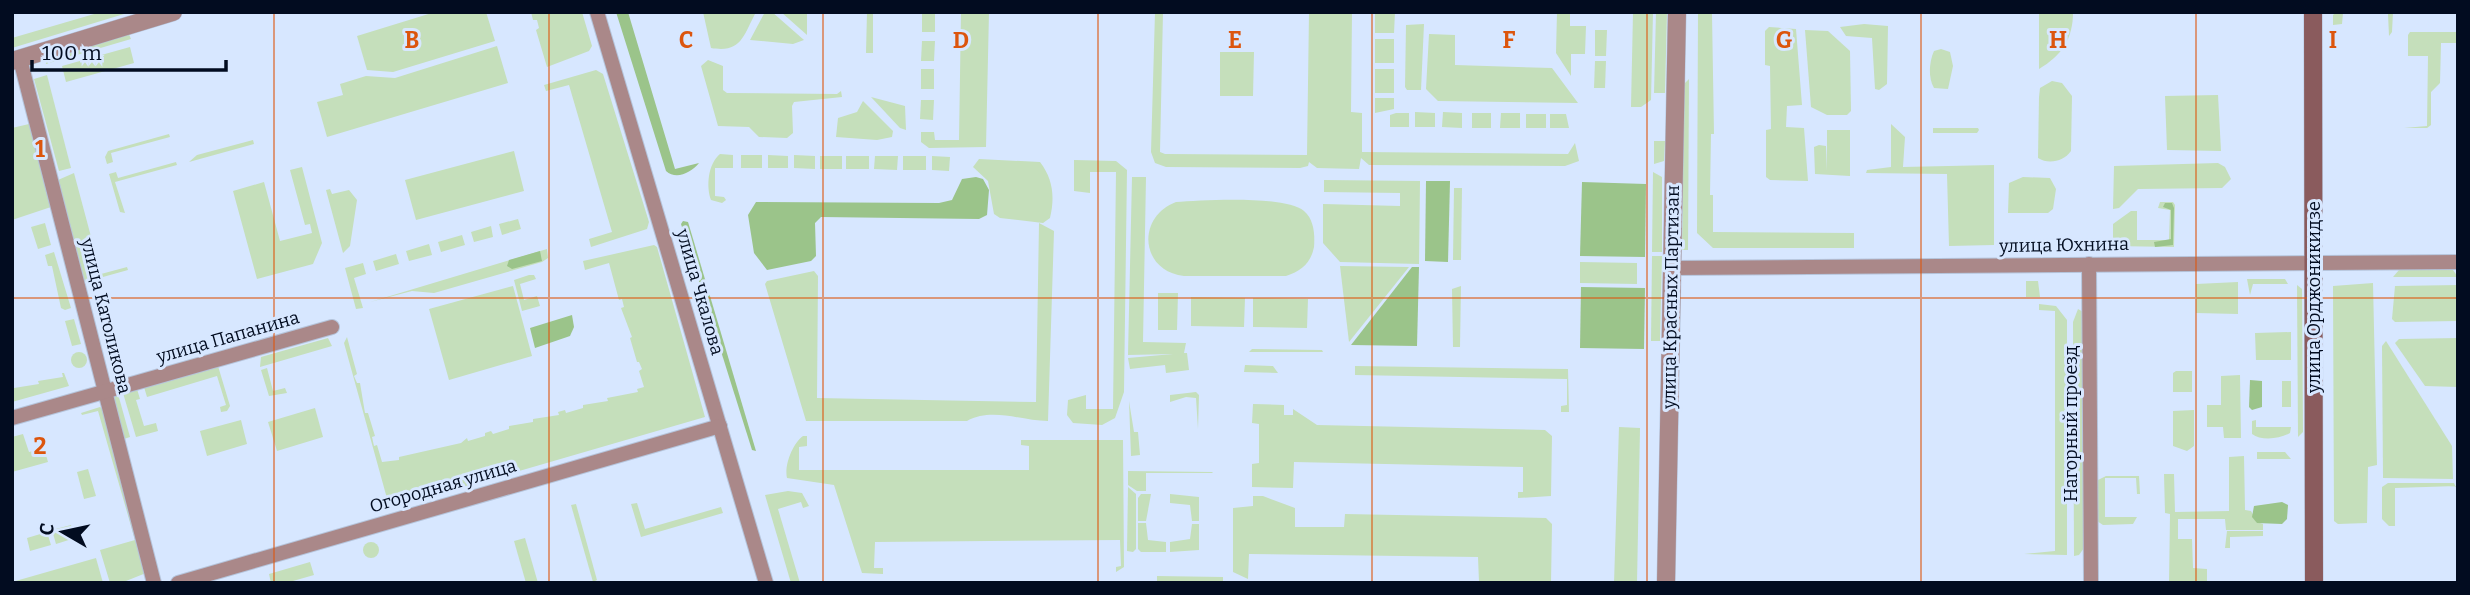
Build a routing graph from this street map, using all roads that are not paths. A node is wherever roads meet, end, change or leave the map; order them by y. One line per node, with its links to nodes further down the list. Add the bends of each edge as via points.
1 (173, 12): 5 (street)
2 (597, 12): 13 (street, улица Чкалова)
3 (1677, 12): 9 (street, улица Красных Партизан)
4 (2313, 12): 7 (main road, улица Орджоникидзе)
5 (16, 60): 11 (street, улица Католикова)
6 (2458, 262): 7 (street, улица Юхнина)
7 (2314, 263): 8 (street, улица Юхнина); 19 (main road, улица Орджоникидзе)
8 (2089, 264): 9 (street, улица Юхнина); 18 (street, Нагорный проезд)
9 (1672, 268): 17 (street, улица Красных Партизан)
10 (332, 327): 11 (street, улица Папанина)
11 (105, 392): 12 (street, улица Папанина); 14 (street, улица Католикова)
12 (12, 418)
13 (720, 426): 15 (street, Огородная улица); 16 (street, улица Чкалова)
14 (154, 583)
15 (178, 583)
16 (766, 583)
17 (1666, 583)
18 (2091, 583)
19 (2314, 583)

